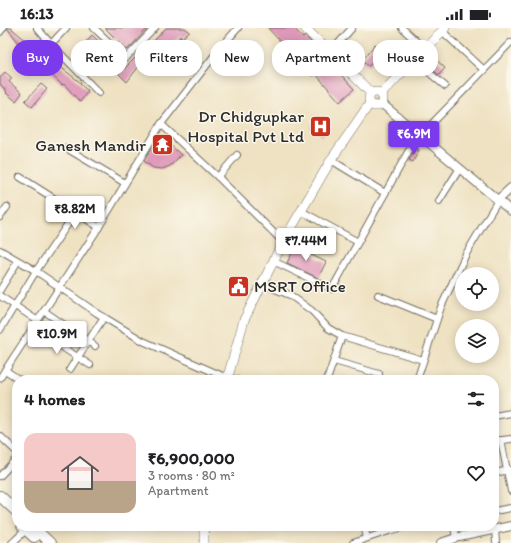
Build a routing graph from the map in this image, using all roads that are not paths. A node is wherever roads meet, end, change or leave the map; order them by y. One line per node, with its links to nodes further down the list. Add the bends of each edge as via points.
1 (3, 28): 11 (street)
2 (37, 28): 12 (street)
3 (66, 28): 13 (street)
4 (94, 28): 9 (street, via 126,58)
5 (238, 28): 30 (street)
6 (305, 28): 14 (main road)
7 (352, 28): 15 (street)
8 (402, 28): 16 (street)
9 (153, 29)
10 (441, 29): 17 (main road); 18 (main road); 21 (street)
11 (0, 32)
12 (47, 40)
13 (54, 40)
14 (317, 40)
15 (341, 40)
16 (415, 40)
17 (427, 40)
18 (431, 40)
19 (511, 42): 21 (street)
20 (63, 57): 27 (street)
21 (484, 70): 31 (street)
22 (354, 76): 28 (main road)
23 (391, 76): 28 (main road)
24 (396, 76): 28 (main road)
25 (433, 76): 26 (street)
26 (445, 86)
27 (99, 93)
28 (374, 95): 29 (main road, via 383,100); 34 (main road)
29 (381, 104): 31 (street)
30 (161, 124): 37 (street); 38 (street)
31 (419, 135): 35 (street); 40 (street)
32 (66, 148): 38 (street)
33 (237, 155): 37 (street)
34 (331, 160): 40 (street); 44 (main road)
35 (460, 168): 41 (street); 42 (street)
36 (20, 177): 46 (street)
37 (218, 177): 49 (street)
38 (125, 183): 48 (street)
39 (511, 188): 41 (street)
40 (385, 193): 50 (street)
41 (498, 200): 45 (street); 63 (street, via 466,254 440,307)
42 (439, 201)
43 (7, 207): 47 (street)
44 (301, 211): 49 (main road); 50 (street)
45 (511, 211)
46 (76, 212): 48 (street); 54 (street)
47 (0, 217)
48 (99, 227): 56 (street)
49 (283, 242): 53 (main road)
50 (358, 242): 53 (street, via 332,289)
51 (0, 250): 52 (street)
52 (18, 261): 54 (street); 57 (street)
53 (273, 261): 55 (main road)
54 (36, 271): 56 (street); 60 (street)
55 (262, 284): 67 (street, via 290,295 312,311 328,328); 79 (main road, via 244,320)
56 (60, 287): 61 (street); 62 (street)
57 (0, 290)
58 (378, 295): 63 (street)
59 (0, 296): 60 (street)
60 (15, 306): 64 (street); 66 (street)
61 (44, 311): 64 (street); 68 (street)
62 (104, 317): 68 (street); 78 (street, via 143,341)
63 (437, 319): 71 (street)
64 (38, 321): 65 (street)
65 (32, 328): 70 (street); 75 (street)
66 (0, 330)
67 (342, 336): 71 (street); 72 (street)
68 (88, 341): 69 (street); 70 (street)
69 (95, 346)
70 (78, 358): 73 (street); 74 (street)
71 (423, 360): 81 (street)
72 (334, 361): 76 (street); 80 (street)
73 (90, 366)
74 (70, 369)
75 (5, 370): 77 (street); 82 (street)
76 (379, 374)
77 (12, 375)
78 (218, 375)
79 (228, 375)
80 (330, 375)
81 (418, 375)
82 (0, 378)
83 (511, 413): 84 (street)
84 (499, 415)
85 (0, 436): 89 (street)
86 (511, 439): 87 (street)
87 (499, 441)
88 (499, 446): 91 (street)
89 (12, 447)
90 (12, 463): 93 (street)
91 (509, 470): 92 (street); 94 (street)
92 (499, 472)
93 (0, 476)
94 (511, 491)
95 (0, 496): 97 (main road)
96 (0, 505): 100 (main road)
97 (12, 507)
98 (511, 508): 99 (street)
99 (499, 510)
100 (12, 516)
101 (511, 526): 102 (street)
102 (499, 528)
103 (23, 531): 114 (street)
104 (30, 531): 115 (main road)
105 (33, 531): 116 (main road)
106 (204, 531): 117 (main road)
107 (365, 531): 112 (street)
108 (388, 531): 112 (street)
109 (455, 531): 113 (street)
110 (486, 531): 113 (street)
111 (495, 531): 120 (street)
112 (367, 538): 118 (street)
113 (456, 538): 119 (street)
114 (12, 543)
115 (40, 543)
116 (50, 543)
117 (204, 543)
118 (353, 543)
119 (441, 543)
120 (496, 543)

